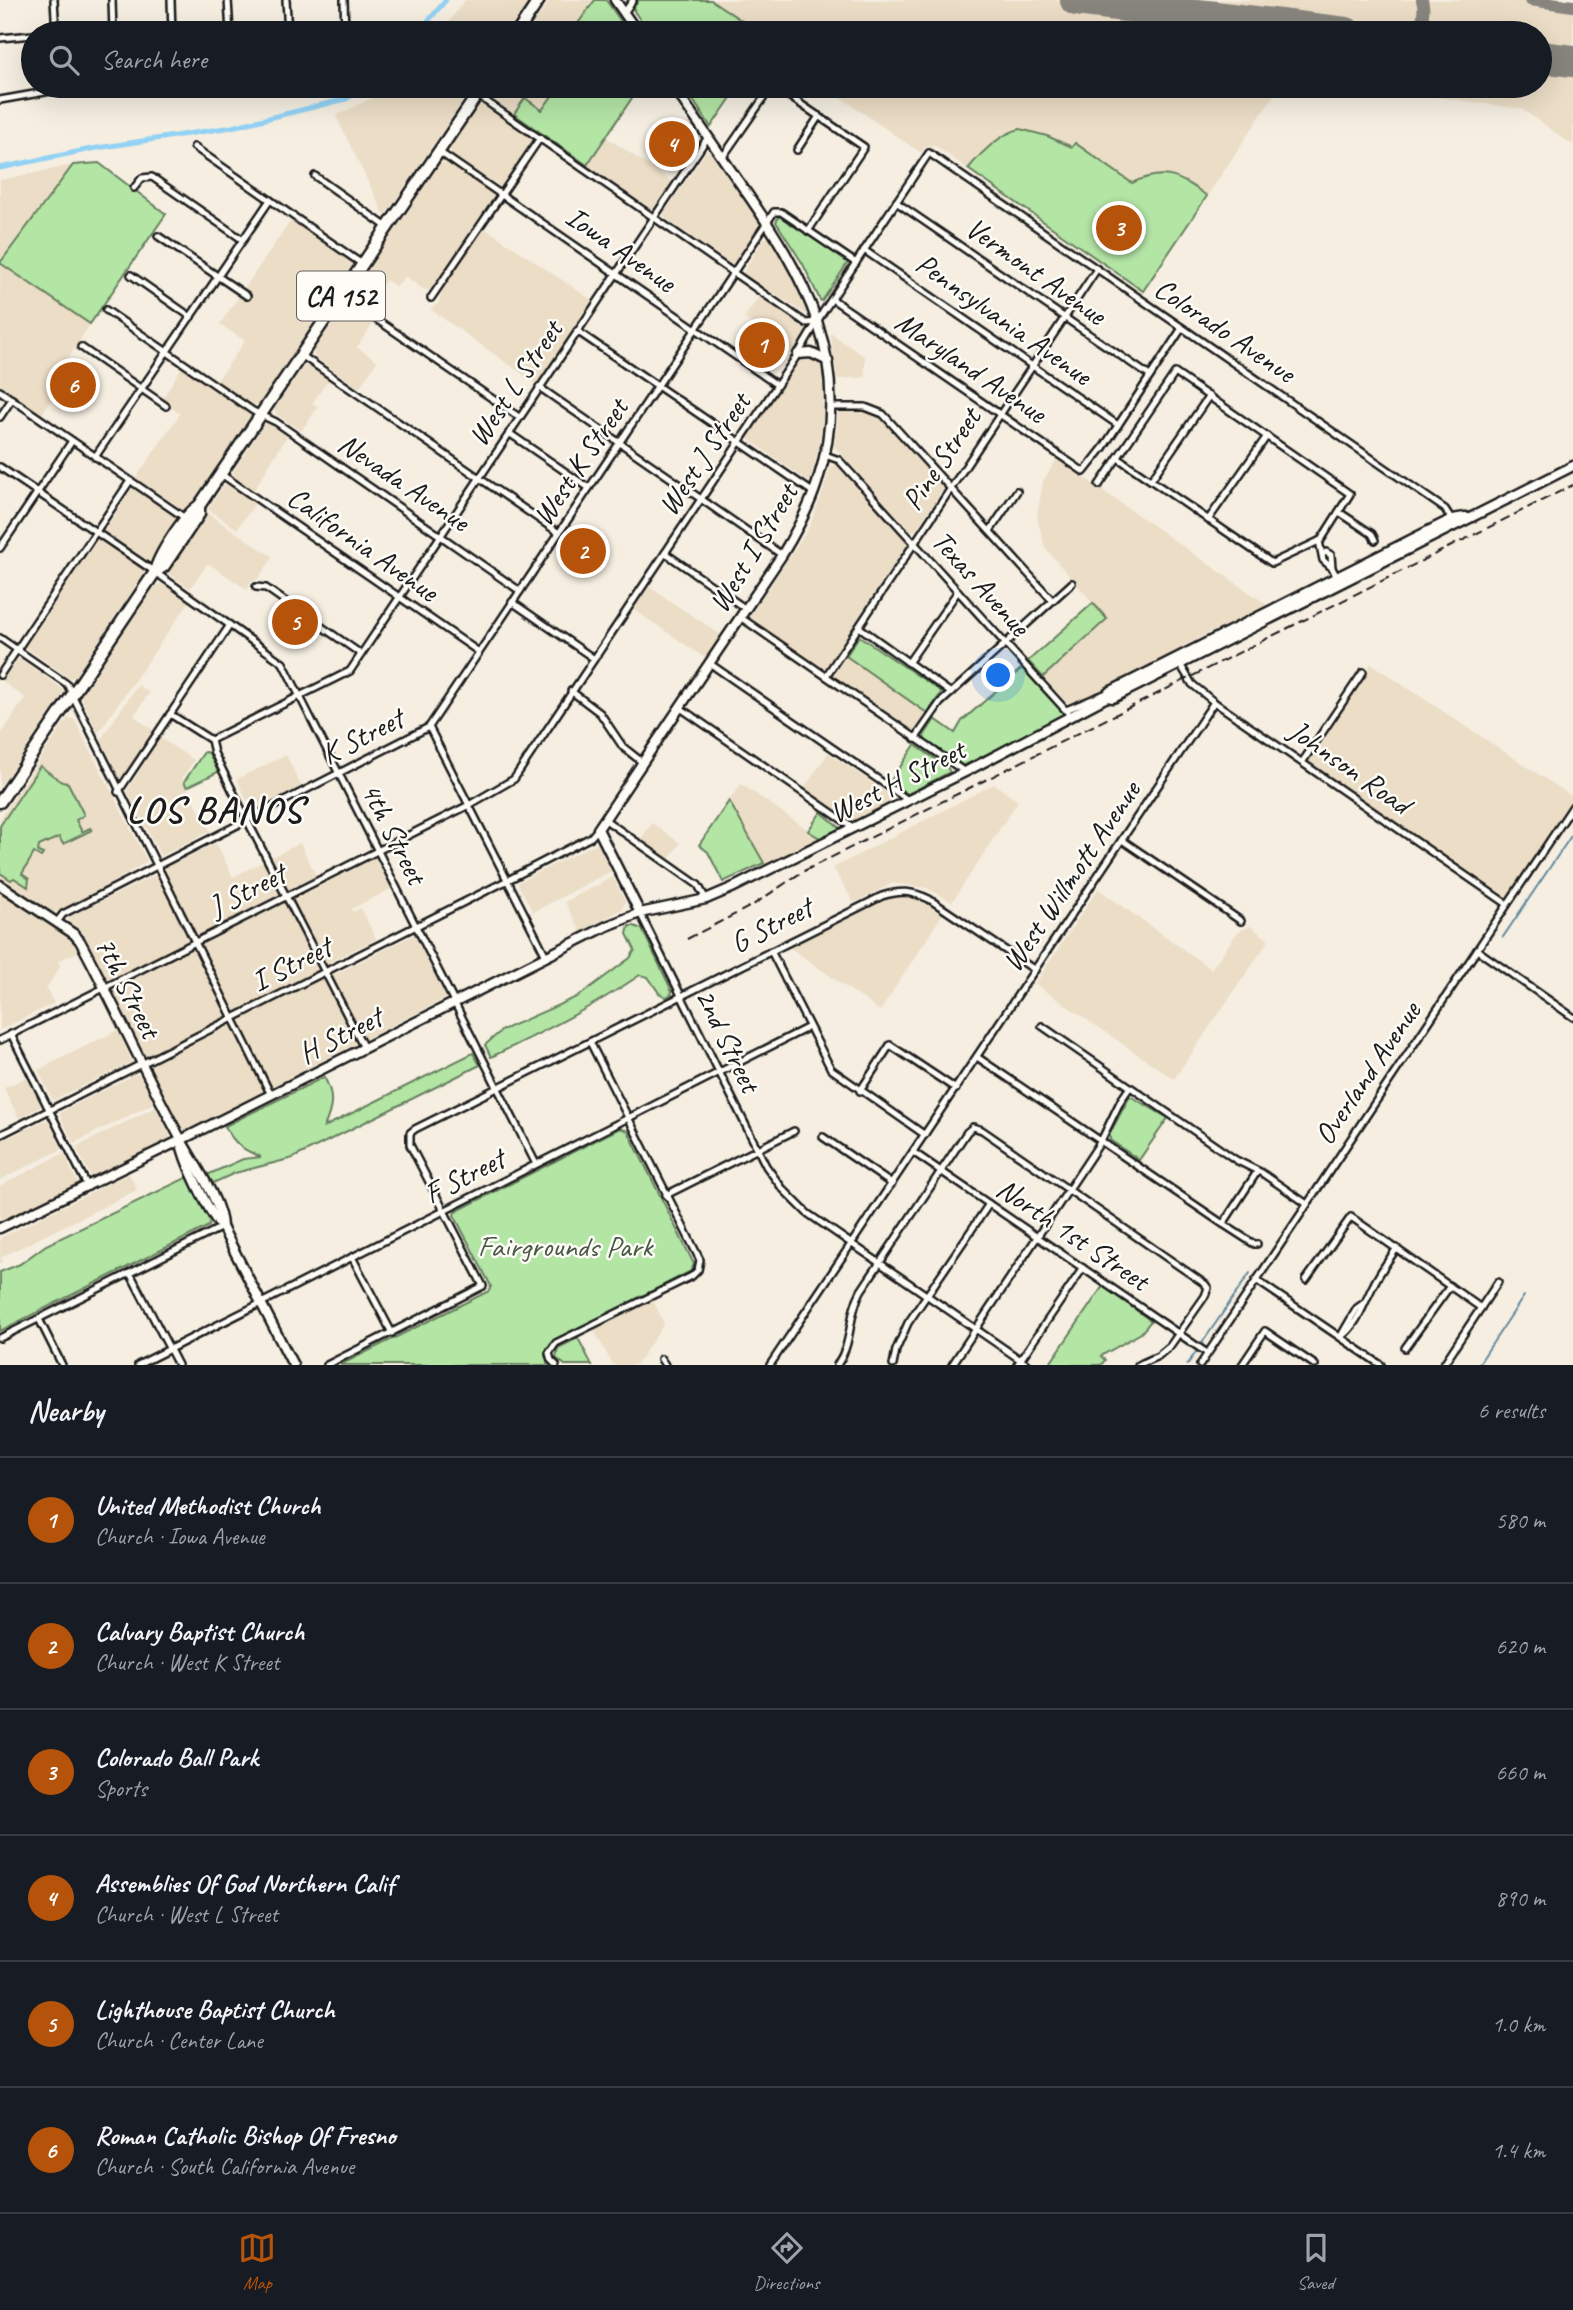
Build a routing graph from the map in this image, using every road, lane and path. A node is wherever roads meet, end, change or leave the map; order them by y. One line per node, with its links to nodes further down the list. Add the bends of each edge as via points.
1 (54, 0): 11 (street)
2 (112, 0): 12 (street)
3 (171, 0): 13 (street)
4 (228, 0): 14 (street)
5 (286, 0): 15 (street)
6 (344, 0): 16 (street)
7 (539, 0): 17 (highway)
8 (615, 0): 10 (street)
9 (634, 0): 10 (street)
10 (624, 13): 18 (street)
11 (55, 21)
12 (113, 21)
13 (172, 21)
14 (229, 21)
15 (287, 21)
16 (345, 21)
17 (525, 21)
18 (630, 21)
19 (21, 35): 20 (street)
20 (0, 38)
21 (21, 96): 27 (street)
22 (475, 98): 33 (highway, CA 152)
23 (490, 98): 30 (street)
24 (681, 98): 29 (street, West I Street)
25 (764, 98): 35 (street)
26 (791, 98): 28 (street)
27 (0, 100)
28 (819, 116): 32 (street); 44 (street, via 864,148)
29 (708, 137): 35 (street, West I Street); 41 (street, West L Street)
30 (540, 138): 38 (street); 41 (street)
31 (194, 147): 39 (street)
32 (797, 150)
33 (438, 152): 38 (street, Iowa Avenue); 43 (highway, CA 152)
34 (929, 153): 40 (street, West J Street); 50 (street, Colorado Avenue)
35 (722, 158): 42 (street, West I Street)
36 (315, 176): 43 (street)
37 (134, 188): 46 (street, via 142,178 152,177)
38 (502, 194): 51 (street, Iowa Avenue); 57 (street)
39 (270, 200): 46 (street); 49 (street)
40 (896, 202): 47 (street, West J Street); 61 (street, Vermont Avenue)
41 (655, 217): 51 (street, West L Street); 52 (street)
42 (767, 222): 44 (street, via 774,212 781,212); 52 (street, West K Street); 62 (street, West I Street, via 799,275)
43 (387, 227): 49 (highway, CA 152)
44 (808, 231): 48 (street)
45 (158, 236): 54 (street)
46 (243, 240): 54 (street)
47 (864, 250): 48 (street, West J Street); 71 (street, Pennsylvania Avenue)
48 (856, 263): 58 (street, West J Street)
49 (362, 264): 55 (highway, CA 152)
50 (1097, 269): 61 (street, Pine Street); 63 (street, Colorado Avenue)
51 (617, 274): 64 (street, Iowa Avenue); 65 (street, West L Street)
52 (734, 274): 62 (street, via 806,323); 64 (street, West K Street)
53 (131, 275): 60 (street)
54 (217, 277): 56 (street); 60 (street)
55 (341, 295): 69 (highway, CA 152); 85 (street)
56 (247, 296)
57 (431, 298)
58 (832, 299): 62 (street, West J Street); 83 (street, Maryland Avenue)
59 (106, 310): 67 (street, Nevada Avenue)
60 (191, 317): 67 (street)
61 (1064, 318): 71 (street, Pine Street); 72 (street, Vermont Avenue)
62 (818, 322): 68 (street, West J Street); 70 (street, West I Street)
63 (1182, 328): 72 (street); 111 (street, Colorado Avenue, via 1445,509)
64 (696, 329): 73 (street, Iowa Avenue); 74 (street, West K Street)
65 (577, 331): 74 (street); 75 (street, West L Street)
66 (80, 347): 76 (street)
67 (167, 352): 76 (street); 82 (street, Nevada Avenue)
68 (798, 354): 70 (street, via 811,353); 73 (street, West J Street)
69 (301, 355): 82 (highway, CA 152); 98 (street)
70 (828, 361): 81 (street, West I Street)
71 (1031, 366): 83 (street, Pine Street); 86 (street, Pennsylvania Avenue)
72 (1150, 376): 86 (street)
73 (777, 385): 90 (street, West J Street)
74 (658, 386): 90 (street); 91 (street, West K Street)
75 (539, 387): 85 (street, West L Street); 91 (street)
76 (142, 389): 80 (street); 93 (street)
77 (0, 391): 79 (street)
78 (1209, 396): 88 (street); 94 (street, via 1175,373); 99 (street)
79 (12, 399): 84 (street); 89 (street)
80 (166, 406)
81 (831, 407): 92 (street, West I Street); 103 (street, via 865,407 883,414)
82 (261, 415): 97 (highway, CA 152); 115 (street, Nevada Avenue)
83 (998, 415): 86 (street, Maryland Avenue, via 1084,472); 103 (street, Pine Street)
84 (0, 417)
85 (519, 417): 87 (street, West L Street)
86 (1118, 425)
87 (509, 433): 98 (street, West L Street); 102 (street)
88 (1267, 436): 108 (street, via 1350,494); 109 (street)
89 (72, 441): 93 (street); 105 (street)
90 (739, 442): 106 (street); 107 (street, West J Street)
91 (620, 443): 102 (street, West K Street); 107 (street)
92 (825, 455): 106 (street, West I Street); 117 (street, Texas Avenue, via 839,460)
93 (95, 457): 100 (street)
94 (1118, 458): 99 (street); 101 (street)
95 (1573, 466): 111 (street, West H Street)
96 (0, 467): 105 (street, 4th Street)
97 (221, 474): 110 (highway, CA 152, via 200,506 192,510); 128 (street, California Avenue)
98 (480, 477): 114 (street); 115 (street, West L Street)
99 (1151, 480): 109 (street)
100 (130, 481): 110 (street); 113 (street)
101 (1100, 485)
102 (589, 488): 114 (street, West K Street)
103 (950, 488): 112 (street); 117 (street, Pine Street)
104 (1017, 491): 112 (street)
105 (37, 492): 113 (street, 4th Street); 119 (street)
106 (814, 493): 121 (street, West I Street)
107 (701, 499): 120 (street, West J Street); 121 (street)
108 (1339, 512): 116 (street); 118 (street)
109 (1208, 520): 118 (street, via 1272,563)
110 (189, 522): 122 (highway, CA 152); 122 (highway, CA 152, via 164,566)
111 (1453, 522): 123 (street, West H Street)
112 (990, 531): 129 (street)
113 (95, 532): 122 (street, 4th Street); 137 (street)
114 (559, 533): 126 (street, West K Street)
115 (441, 534): 126 (street, Nevada Avenue); 128 (street, West L Street)
116 (1375, 540)
117 (914, 543): 127 (street, Texas Avenue); 134 (street, Pine Street)
118 (1320, 543): 123 (street, via 1324,562)
119 (0, 548)
120 (665, 553): 131 (street); 140 (street, West J Street)
121 (782, 555): 131 (street, West I Street)
122 (155, 572): 133 (street, 4th Street); 149 (highway, CA 152)
123 (1339, 581): 141 (street, West H Street)
124 (1072, 583): 129 (street)
125 (256, 587): 139 (street, via 266,588)
126 (520, 591): 130 (street, West K Street)
127 (958, 591): 136 (street, Texas Avenue); 143 (street)
128 (399, 597): 138 (street, California Avenue); 139 (street, West L Street)
129 (1052, 600): 136 (street)
130 (512, 603): 138 (street, West K Street); 140 (street)
131 (746, 609): 132 (street, West I Street)
132 (740, 617): 142 (street, West I Street); 146 (street)
133 (230, 625): 150 (street, 4th Street, via 280,659); 154 (street)
134 (859, 627): 143 (street); 146 (street, Pine Street)
135 (0, 639): 137 (street)
136 (1006, 643): 148 (street); 153 (street, Texas Avenue)
137 (17, 650): 145 (street); 149 (street, via 64,681)
138 (479, 652): 155 (street, West K Street)
139 (361, 654): 150 (street, West L Street, via 347,674)
140 (593, 658): 147 (street, West J Street)
141 (1179, 661): 151 (street, Johnson Road, via 1192,684); 153 (street, West H Street)
142 (709, 663): 152 (street, West I Street); 164 (street)
143 (908, 663): 148 (street)
144 (1363, 672): 158 (street)
145 (0, 675)
146 (826, 676): 156 (street)
147 (571, 691): 159 (street, via 600,713 623,747); 162 (street, West J Street)
148 (951, 693): 156 (street)
149 (72, 695): 163 (street); 165 (highway, CA 152)
150 (302, 696): 157 (street, West L Street); 161 (street, 4th Street)
151 (1214, 702): 158 (street, Johnson Road); 172 (street, West Willmott Avenue)
152 (679, 707): 159 (street, West I Street); 170 (street)
153 (1069, 713): 160 (street, West H Street)
154 (170, 714): 157 (street); 163 (street)
155 (429, 727): 161 (street, K Street); 166 (street)
156 (915, 739): 160 (street)
157 (211, 740): 169 (street)
158 (1303, 761): 179 (street, Johnson Road)
159 (642, 762): 168 (street, West I Street)
160 (965, 772): 164 (street, West H Street)
161 (339, 774): 169 (street, K Street); 173 (street, 4th Street)
162 (514, 779): 166 (street, J Street)
163 (118, 792): 174 (street)
164 (909, 801): 170 (street, West H Street)
165 (0, 802)
166 (469, 805): 173 (street, J Street); 175 (street)
167 (1573, 806): 179 (street, Overland Avenue)
168 (604, 819): 171 (street, West I Street); 178 (street, via 698,885)
169 (247, 820): 174 (street, K Street); 177 (street)
170 (854, 828): 178 (street, West H Street)
171 (598, 829): 175 (street, I Street, via 591,837); 180 (street, 2nd Street)
172 (1122, 840): 181 (street); 188 (street, West Willmott Avenue)
173 (377, 850): 177 (street, J Street); 183 (street, 4th Street)
174 (157, 865): 182 (street, K Street, via 63,914); 184 (street)
175 (508, 880): 183 (street, I Street); 187 (street)
176 (0, 885): 182 (street, 7th Street)
177 (286, 896): 184 (street, J Street); 189 (street)
178 (706, 899): 180 (street, H Street)
179 (1507, 904): 185 (street, Overland Avenue)
180 (640, 914): 187 (street, H Street); 191 (street, 2nd Street)
181 (1241, 921)
182 (57, 922): 190 (street, 7th Street, via 77,937)
183 (416, 926): 189 (street, I Street); 192 (street, 4th Street)
184 (195, 942): 190 (street, J Street); 194 (street)
185 (1476, 950): 193 (street); 226 (street, Overland Avenue)
186 (771, 951): 188 (street, G Street, via 881,896 906,891 929,899); 191 (street, G Street); 196 (street)
187 (546, 956): 192 (street, H Street)
188 (1035, 970): 201 (street, West Willmott Avenue)
189 (324, 972): 194 (street, I Street); 200 (street)
190 (104, 988): 197 (street, J Street); 202 (street, 7th Street)
191 (681, 996): 199 (street, G Street); 203 (street, 2nd Street)
192 (455, 1002): 200 (street, H Street); 205 (street, 4th Street)
193 (1573, 1017)
194 (233, 1018): 202 (street, I Street); 208 (street)
195 (1042, 1026): 204 (street)
196 (810, 1027): 203 (street, F Street); 207 (street, via 831,1069)
197 (11, 1034): 198 (street, J Street); 209 (street)
198 (0, 1040)
199 (590, 1042): 205 (street, G Street); 210 (street)
200 (364, 1048): 208 (street, H Street)
201 (977, 1057): 206 (street, West Willmott Avenue); 216 (street)
202 (142, 1063): 209 (street, I Street); 215 (street, 7th Street)
203 (719, 1073): 210 (street, F Street); 217 (street, 2nd Street)
204 (1130, 1087): 216 (street); 221 (street)
205 (498, 1088): 219 (street, 4th Street); 228 (street, G Street, via 411,1133 410,1145)
206 (956, 1089): 207 (street, via 890,1045); 213 (street, West Willmott Avenue)
207 (860, 1091): 213 (street)
208 (271, 1095): 215 (street, H Street)
209 (50, 1110): 212 (street, I Street); 223 (street)
210 (628, 1119): 219 (street, F Street); 225 (street)
211 (794, 1131): 217 (street)
212 (0, 1135)
213 (925, 1135): 218 (street, West Willmott Avenue)
214 (823, 1137): 222 (street)
215 (181, 1140): 223 (street, H Street); 230 (street, 7th Street, via 222,1217)
216 (1101, 1141): 224 (street); 229 (street)
217 (758, 1149): 225 (street); 233 (street, 2nd Street, via 775,1180 793,1200)
218 (914, 1152): 220 (street, North 1st Street); 222 (street, West Willmott Avenue)
219 (536, 1164): 228 (street, F Street)
220 (941, 1171): 224 (street, via 973,1127); 227 (street, North 1st Street); 237 (street)
221 (1257, 1172): 226 (street); 229 (street)
222 (892, 1184): 233 (street, West Willmott Avenue)
223 (88, 1186): 231 (street, H Street)
224 (1069, 1191): 232 (street); 250 (street, via 1202,1280 1208,1288 1205,1296)
225 (666, 1195): 263 (street, via 700,1261 698,1270 556,1343 549,1353)
226 (1307, 1203): 240 (street, Overland Avenue)
227 (989, 1204): 232 (street, North 1st Street); 244 (street)
228 (444, 1211): 236 (street, F Street); 249 (street, via 483,1286)
229 (1223, 1224): 234 (street)
230 (222, 1227): 239 (street); 245 (street, 7th Street)
231 (0, 1228)
232 (1038, 1237): 238 (street, North 1st Street); 248 (street)
233 (852, 1244): 237 (street, 2nd Street); 265 (street, West Willmott Avenue)
234 (1257, 1244)
235 (1396, 1248): 241 (street, via 1351,1217); 243 (street); 251 (street)
236 (352, 1257): 245 (street, F Street); 249 (street)
237 (880, 1263): 244 (street, 2nd Street); 266 (street, via 855,1303 846,1347)
238 (1083, 1268): 250 (street, North 1st Street); 257 (street)
239 (130, 1273): 247 (street); 254 (street)
240 (1256, 1280): 251 (street); 255 (street, Overland Avenue)
241 (1306, 1280)
242 (1498, 1282): 246 (street)
243 (1450, 1286): 246 (street); 253 (street)
244 (928, 1296): 248 (street, 2nd Street); 267 (street, via 901,1336)
245 (261, 1303): 254 (street, F Street); 261 (street, 7th Street)
246 (1480, 1308): 275 (street)
247 (39, 1319): 252 (street); 258 (street)
248 (976, 1329): 257 (street, 2nd Street); 268 (street)
249 (392, 1333): 262 (street)
250 (1179, 1334): 255 (street, North 1st Street); 270 (street, via 1162,1353)
251 (1341, 1337): 274 (street)
252 (0, 1338)
253 (1405, 1348)
254 (170, 1349): 259 (street, F Street); 260 (street)
255 (1207, 1353): 271 (street, Overland Avenue)
256 (661, 1359): 264 (street)
257 (1019, 1363): 269 (street, 2nd Street)
258 (62, 1365)
259 (138, 1365)
260 (177, 1365)
261 (292, 1365)
262 (327, 1365)
263 (556, 1365)
264 (664, 1365)
265 (771, 1365)
266 (837, 1365)
267 (893, 1365)
268 (952, 1365)
269 (1028, 1365)
270 (1138, 1365)
271 (1199, 1365)
272 (1242, 1365): 273 (street, via 1265,1331)
273 (1315, 1365)
274 (1381, 1365)
275 (1443, 1365)

